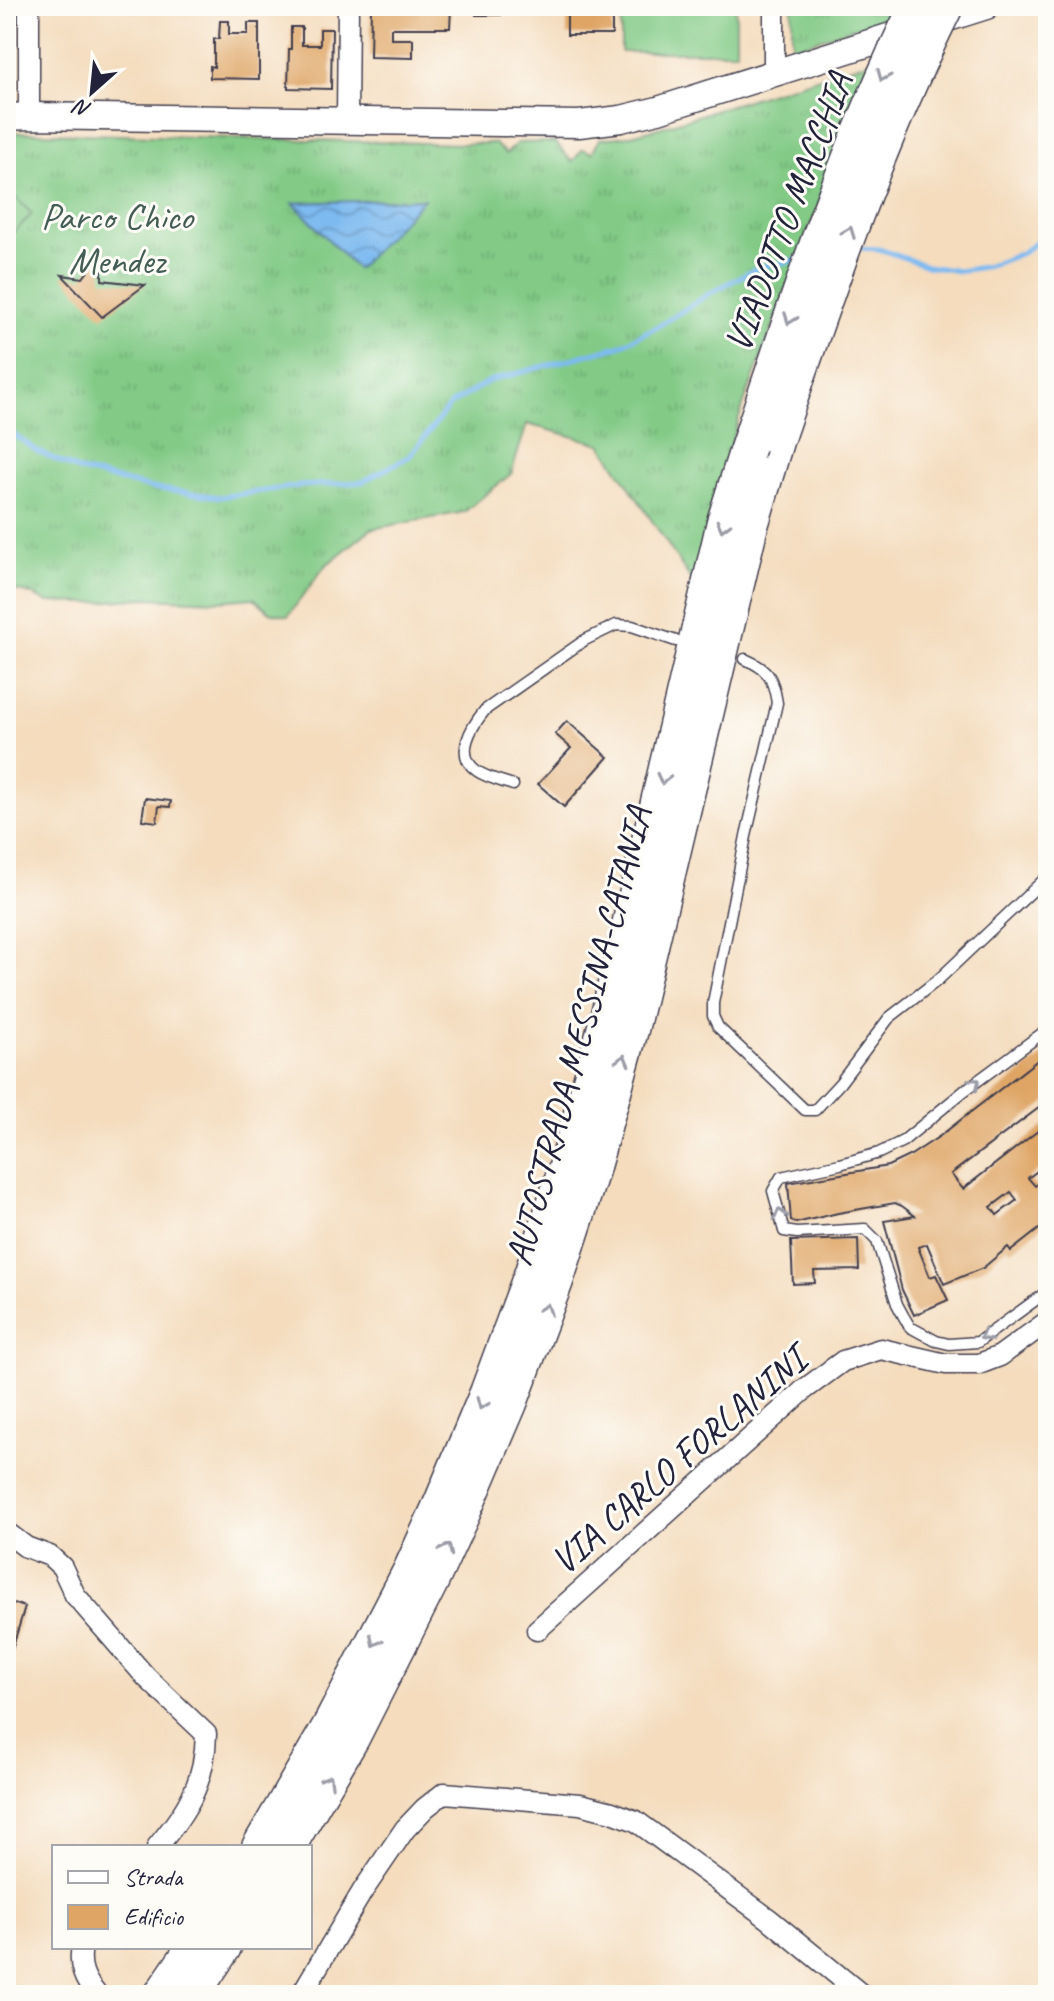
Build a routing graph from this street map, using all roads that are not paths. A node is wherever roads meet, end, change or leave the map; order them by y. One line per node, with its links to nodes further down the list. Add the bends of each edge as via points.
1 (29, 6): 8 (street)
2 (348, 6): 9 (street)
3 (774, 6): 7 (street)
4 (917, 6): 11 (highway, VIADOTTO MACCHIA, one-way to 11, bridge, via 823,226)
5 (946, 6): 10 (highway, VIADOTTO MACCHIA, one-way to 5, bridge, via 890,124)
6 (986, 6): 7 (street)
7 (774, 74): 9 (street, via 658,110 579,124)
8 (14, 116): 9 (street)
9 (347, 121)
10 (777, 438): 12 (highway, AUTOSTRADA MESSINA-CATANIA)
11 (746, 452): 12 (highway, AUTOSTRADA MESSINA-CATANIA, one-way to 12, via 724,522)
12 (709, 652): 13 (lane); 14 (highway, AUTOSTRADA MESSINA-CATANIA); 15 (lane, via 632,626 616,625 585,640 485,710 474,724 465,752 469,764); 16 (lane, via 759,665 770,676 777,703 713,1016 718,1027 805,1110 815,1110 840,1083 889,1018 939,979)
13 (698, 687): 14 (lane); 14 (lane)
14 (688, 730): 23 (highway, AUTOSTRADA MESSINA-CATANIA, one-way to 23, via 586,1100 510,1333 410,1571); 24 (highway, AUTOSTRADA MESSINA-CATANIA, one-way to 14, via 352,1738 431,1582 538,1330 572,1234 631,1030)
15 (513, 785)
16 (1048, 876)
17 (1048, 1029): 18 (lane, one-way to 17, via 978,1342 936,1341 910,1327 877,1241 865,1229 784,1231 773,1191 781,1177 879,1153 903,1141)
18 (1048, 1291)
19 (1048, 1321): 21 (street, VIA CARLO FORLANINI, via 1000,1356 979,1364 946,1364 881,1349 843,1361 805,1389)
20 (6, 1532): 22 (street, via 62,1567 75,1595 146,1677 206,1734 202,1776)
21 (537, 1630)
22 (159, 1845)
23 (260, 1845)
24 (289, 1845)
25 (82, 1949): 28 (street, via 82,1970)
26 (193, 1949): 29 (highway)
27 (223, 1949): 30 (highway)
28 (97, 1995)
29 (161, 1995)
30 (192, 1995)
31 (301, 1995): 32 (street, via 405,1829 444,1793 580,1804 636,1821)
32 (862, 1995)

